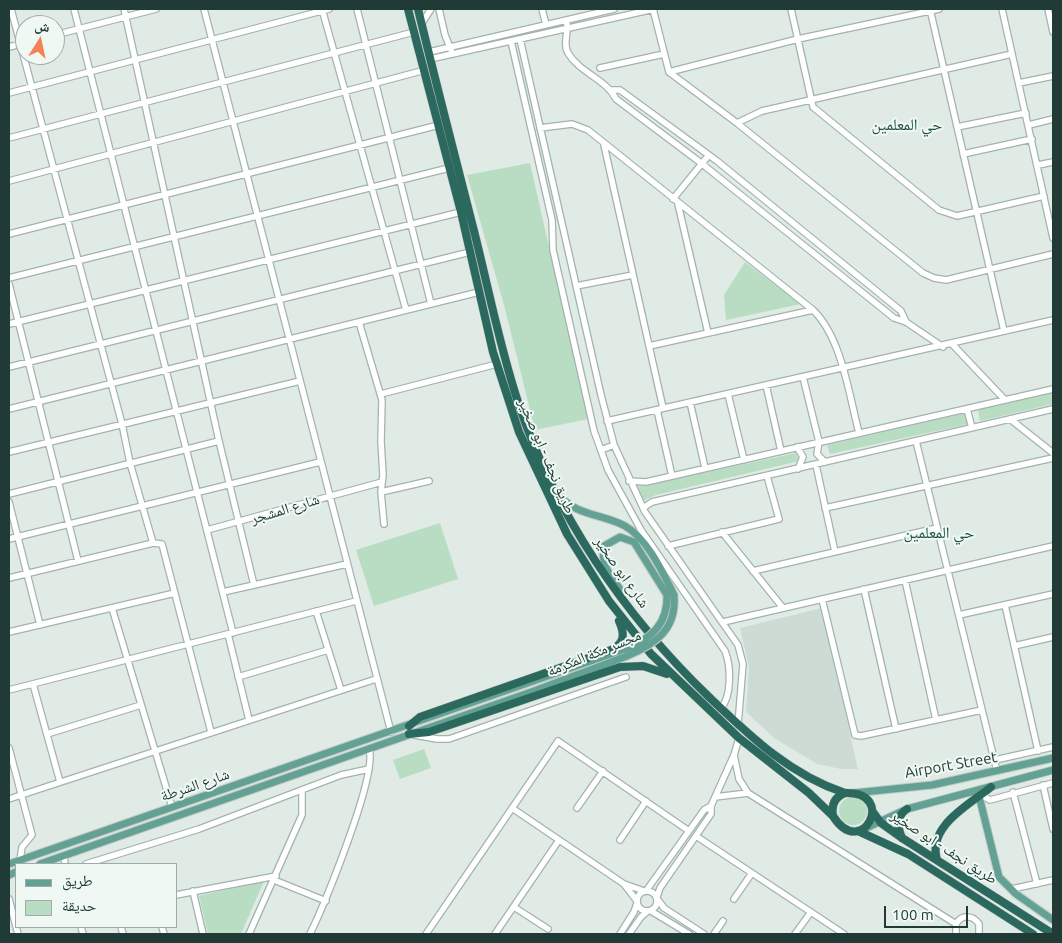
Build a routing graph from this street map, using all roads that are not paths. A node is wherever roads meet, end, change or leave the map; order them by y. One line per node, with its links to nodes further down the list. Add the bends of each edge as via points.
1 (74, 9): 24 (street)
2 (124, 9): 19 (street)
3 (156, 9): 19 (street)
4 (204, 9): 30 (street)
5 (324, 9): 30 (street); 34 (street)
6 (357, 9): 32 (street)
7 (408, 9): 26 (highway, طريق نجف - ابو صخير)
8 (418, 9): 21 (highway, طريق نجف - ابو صخير)
9 (431, 9): 21 (street)
10 (439, 9): 33 (street)
11 (542, 9): 22 (street)
12 (614, 9): 20 (street)
13 (654, 9): 23 (street); 36 (street)
14 (792, 9): 29 (street)
15 (939, 9): 18 (street)
16 (1002, 9): 37 (street)
17 (1048, 9): 27 (street)
18 (930, 10): 29 (street); 43 (street)
19 (125, 17): 24 (street); 39 (street)
20 (566, 20): 22 (street); 23 (street)
21 (422, 23): 38 (highway, طريق نجف - ابو صخير)
22 (546, 25): 33 (street)
23 (567, 28): 28 (street); 51 (street, via 565,42 568,52 583,69)
24 (79, 29): 25 (street); 44 (street)
25 (65, 32)
26 (414, 32): 32 (street); 42 (highway, طريق نجف - ابو صخير)
27 (1053, 32)
28 (520, 39): 31 (street); 64 (street)
29 (798, 39): 45 (street); 54 (street)
30 (212, 40): 39 (street); 47 (street)
31 (511, 41): 35 (street); 94 (street)
32 (366, 45): 34 (street); 48 (street)
33 (451, 47): 35 (street); 38 (street)
34 (334, 53): 47 (street); 52 (street)
35 (453, 54): 38 (street)
36 (664, 54): 41 (street); 45 (street)
37 (1012, 54): 43 (street); 49 (street)
38 (430, 56): 128 (highway, طريق نجف - ابو صخير)
39 (135, 60): 44 (street); 55 (street)
40 (28, 65): 50 (street)
41 (600, 68)
42 (425, 70): 48 (street); 61 (highway, طريق نجف - ابو صخير)
43 (943, 71): 54 (street); 63 (street)
44 (90, 72): 50 (street); 57 (street)
45 (669, 72): 60 (street)
46 (1053, 76): 49 (street)
47 (223, 82): 55 (street); 59 (street)
48 (376, 83): 52 (street); 66 (street)
49 (1018, 83): 56 (street)
50 (32, 87): 53 (street); 65 (street)
51 (611, 90): 74 (street, via 620,90); 76 (street, via 616,99)
52 (345, 91): 59 (street); 71 (street)
53 (9, 93)
54 (813, 101): 60 (street, via 762,112); 90 (street, via 817,112 939,210 957,216)
55 (145, 103): 57 (street); 69 (street)
56 (1026, 113): 62 (street); 63 (street)
57 (101, 114): 65 (street); 72 (street)
58 (1053, 119): 62 (street)
59 (233, 121): 69 (street); 80 (street)
60 (738, 123): 108 (street, via 923,273 946,280)
61 (439, 125): 66 (street); 79 (highway, طريق نجف - ابو صخير)
62 (1029, 125): 68 (street)
63 (957, 127): 73 (street)
64 (540, 128): 70 (street, via 572,124 588,130); 93 (street)
65 (44, 129): 67 (street); 78 (street)
66 (389, 137): 71 (street); 82 (street)
67 (9, 138)
68 (1032, 139): 73 (street); 77 (street)
69 (154, 142): 72 (street); 84 (street)
70 (604, 144): 86 (street); 110 (street)
71 (360, 145): 80 (street); 83 (street)
72 (111, 153): 78 (street); 88 (street)
73 (963, 154): 90 (street)
74 (708, 156): 76 (street); 97 (street)
75 (1053, 162): 77 (street)
76 (702, 163): 86 (street); 100 (street)
77 (1038, 165): 85 (street)
78 (54, 168): 81 (street); 92 (street)
79 (449, 168): 82 (street); 89 (highway, طريق نجف - ابو صخير)
80 (246, 174): 84 (street); 91 (street)
81 (9, 180)
82 (400, 180): 83 (street); 95 (street)
83 (372, 187): 91 (street); 96 (street)
84 (166, 194): 88 (street); 99 (street)
85 (1044, 196): 90 (street); 101 (street)
86 (672, 199): 87 (street)
87 (678, 204): 121 (street); 132 (street)
88 (124, 205): 92 (street); 102 (street)
89 (461, 212): 95 (street); 103 (highway, طريق نجف - ابو صخير)
90 (977, 212): 108 (street)
91 (257, 216): 99 (street); 105 (street)
92 (67, 219): 98 (street); 106 (street)
93 (560, 219): 94 (street); 114 (street)
94 (552, 220): 175 (street, via 553,250)
95 (411, 224): 96 (street); 107 (street)
96 (384, 231): 105 (street); 109 (street)
97 (803, 231): 100 (street); 126 (street, via 901,311)
98 (9, 234)
99 (175, 236): 102 (street); 112 (street)
100 (797, 238): 126 (street, via 894,318)
101 (1053, 238)
102 (135, 247): 106 (street); 115 (street)
103 (470, 252): 107 (street); 116 (highway, طريق نجف - ابو صخير)
104 (1053, 254): 108 (street)
105 (268, 259): 112 (street); 117 (street)
106 (78, 261): 111 (street); 118 (street)
107 (421, 264): 109 (street); 119 (street)
108 (989, 270): 130 (street)
109 (395, 271): 117 (street); 120 (street)
110 (633, 275): 114 (street); 136 (street)
111 (9, 278)
112 (185, 280): 115 (street); 124 (street)
113 (9, 284): 123 (street)
114 (576, 286): 163 (street)
115 (146, 290): 118 (street); 129 (street)
116 (479, 292): 119 (street); 131 (highway, طريق نجف - ابو صخير)
117 (279, 300): 124 (street); 133 (street)
118 (90, 304): 123 (street); 134 (street)
119 (431, 304): 120 (street)
120 (406, 310): 125 (street)
121 (813, 310): 132 (street); 144 (street, via 830,331)
122 (1053, 320): 130 (street)
123 (18, 321): 127 (street); 141 (street)
124 (194, 321): 129 (street); 140 (street)
125 (359, 322): 133 (street); 151 (street)
126 (906, 322): 137 (street)
127 (9, 324)
128 (499, 329): 131 (highway); 138 (highway, طريق نجف - ابو صخير)
129 (156, 330): 134 (street); 145 (street)
130 (1004, 331): 135 (street)
131 (488, 332): 139 (highway, طريق نجف - ابو صخير)
132 (708, 333): 136 (street)
133 (289, 339): 140 (street); 147 (street)
134 (100, 344): 141 (street); 148 (street)
135 (953, 345): 137 (street); 153 (street)
136 (649, 346): 158 (street)
137 (942, 347): 144 (street)
138 (503, 350): 139 (highway); 166 (highway, طريق نجف - ابو صخير)
139 (493, 352): 142 (highway, طريق نجف - ابو صخير)
140 (203, 360): 145 (street); 155 (street)
141 (28, 362): 143 (street); 154 (street)
142 (497, 364): 151 (street); 231 (highway, طريق نجف - ابو صخير, via 510,408 542,482 567,534)
143 (9, 367)
144 (842, 368): 146 (street); 167 (street)
145 (166, 370): 148 (street); 161 (street)
146 (803, 377): 149 (street); 171 (street)
147 (300, 381): 155 (street); 181 (street)
148 (111, 383): 154 (street); 164 (street)
149 (766, 385): 152 (street); 176 (street)
150 (1053, 390): 153 (street)
151 (381, 394): 192 (street)
152 (728, 394): 156 (street); 180 (street)
153 (1005, 400): 159 (street)
154 (38, 401): 157 (street); 170 (street)
155 (213, 402): 161 (street); 168 (street)
156 (690, 402): 158 (street); 185 (street)
157 (9, 408)
158 (660, 409): 163 (street); 187 (street)
159 (967, 409): 165 (street); 167 (street)
160 (1053, 409): 162 (street)
161 (177, 411): 164 (street); 174 (street)
162 (1010, 419): 165 (street); 178 (street)
163 (607, 421): 172 (street)
164 (122, 424): 170 (street); 183 (street)
165 (972, 428): 169 (street)
166 (528, 432): 195 (highway, شارع ابو صخير)
167 (859, 433): 171 (street)
168 (220, 441): 174 (street); 193 (street)
169 (916, 441): 182 (street); 194 (street)
170 (48, 442): 177 (street); 190 (street)
171 (819, 442): 173 (street); 182 (street, via 817,454)
172 (614, 445): 175 (street); 189 (street)
173 (797, 447): 176 (street); 186 (street, via 803,457)
174 (186, 449): 183 (street); 196 (street)
175 (601, 450): 257 (street, via 631,514 725,651 729,673 726,701)
176 (781, 451): 180 (street)
177 (9, 452)
178 (1053, 454)
179 (1053, 458): 194 (street)
180 (744, 460): 185 (street)
181 (320, 462): 193 (street); 199 (street)
182 (825, 462): 184 (street)
183 (130, 463): 190 (street); 201 (street)
184 (816, 465): 186 (street); 202 (street)
185 (705, 468): 187 (street)
186 (798, 469): 188 (street)
187 (672, 476): 189 (street, via 640,482)
188 (767, 476): 203 (street, via 652,502 644,508); 209 (street, via 779,519)
189 (629, 480): 203 (street)
190 (58, 481): 198 (street); 205 (street)
191 (429, 481): 197 (street)
192 (382, 482): 197 (street); 199 (street, شارع المشجر)
193 (231, 484): 196 (street); 204 (street)
194 (927, 486): 202 (street); 207 (street)
195 (555, 490): 228 (main road, via 583,512 632,531 650,554); 233 (highway, شارع ابو صخير, via 591,555)
196 (198, 492): 201 (street); 208 (street)
197 (381, 492): 206 (street)
198 (9, 494)
199 (329, 496): 204 (street, شارع المشجر); 217 (street)
200 (9, 502): 210 (street)
201 (144, 506): 205 (street); 212 (street)
202 (825, 508): 215 (street)
203 (645, 512): 213 (street)
204 (240, 522): 208 (street, شارع المشجر); 223 (street)
205 (68, 524): 210 (street); 216 (street)
206 (384, 524)
207 (937, 528): 215 (street); 218 (street)
208 (207, 530): 225 (street)
209 (722, 532): 213 (street); 219 (street)
210 (17, 537): 211 (street); 220 (street)
211 (9, 539)
212 (153, 543): 216 (street); 226 (street, via 158,542 165,548)
213 (668, 546): 238 (street)
214 (1053, 546): 218 (street)
215 (835, 552): 219 (street)
216 (78, 561): 220 (street)
217 (347, 564): 223 (street); 230 (street)
218 (948, 570): 222 (street); 237 (street)
219 (753, 571): 235 (street)
220 (27, 574): 221 (street); 239 (street)
221 (9, 578)
222 (904, 580): 224 (street); 260 (street)
223 (254, 585): 225 (street)
224 (864, 589): 229 (street); 262 (street)
225 (223, 592): 241 (street)
226 (175, 593): 234 (street); 243 (street)
227 (1053, 594): 232 (street)
228 (671, 595): 233 (main road, مجسر مكة المكرمة, via 634,542 628,538 615,538 604,546 603,563); 246 (main road, مجسر مكة المكرمة, bridge, via 657,630)
229 (822, 599): 235 (street); 262 (street, via 853,733 861,736)
230 (356, 601): 236 (street); 250 (street)
231 (609, 601): 252 (highway, طريق نجف - ابو صخير, via 646,648); 263 (highway, via 624,634 618,646 420,717)
232 (1005, 605): 237 (street); 244 (street)
233 (628, 606): 257 (highway, شارع ابو صخير, via 677,665)
234 (112, 608): 239 (street); 247 (street)
235 (783, 608): 238 (street)
236 (316, 611): 241 (street); 245 (street)
237 (959, 615): 258 (street)
238 (723, 622): 261 (street, via 738,645 744,671)
239 (40, 625): 240 (street)
240 (9, 632)
241 (230, 633): 243 (street); 248 (street)
242 (1053, 637): 244 (street)
243 (188, 644): 247 (street); 264 (street)
244 (1014, 646): 271 (street)
245 (328, 650): 248 (street); 254 (street)
246 (626, 653): 255 (main road, مجسر مكة المكرمة); 263 (main road, مجسر مكة المكرمة, via 530,683)
247 (127, 660): 251 (street); 256 (street)
248 (238, 677): 259 (street)
249 (626, 677): 263 (street, via 449,739 437,740)
250 (376, 679): 254 (street); 265 (street)
251 (33, 684): 253 (street); 266 (street)
252 (684, 686): 263 (highway, via 651,667 628,666 429,732); 267 (highway, طريق نجف - ابو صخير)
253 (9, 690)
254 (341, 690): 259 (street)
255 (534, 691): 263 (main road, شارع الشرطة)
256 (141, 705): 266 (street); 272 (street)
257 (721, 708): 261 (highway, شارع ابو صخير)
258 (982, 710): 260 (street); 275 (street)
259 (250, 720): 264 (street)
260 (936, 720): 262 (street)
261 (738, 725): 291 (highway, via 803,775)
262 (896, 729)
263 (409, 730): 265 (main road, شارع الشرطة); 270 (main road, شارع الشرطة)
264 (211, 732): 272 (street)
265 (391, 732): 278 (main road, شارع الشرطة)
266 (47, 734): 283 (street)
267 (739, 738): 273 (street); 303 (highway, طريق نجف - ابو صخير, via 809,792)
268 (1053, 747): 271 (street)
269 (9, 748): 292 (street)
270 (369, 748): 276 (street); 282 (main road, شارع الشرطة)
271 (1038, 750): 275 (street)
272 (154, 751): 283 (street); 298 (street)
273 (734, 755): 290 (street, via 739,779); 294 (street)
274 (1053, 758): 280 (main road, Airport Street)
275 (995, 760): 280 (street)
276 (368, 769): 288 (street, via 340,775); 332 (street)
277 (1053, 770): 287 (main road, Airport Street)
278 (275, 771): 281 (main road, شارع الشرطة); 282 (main road)
279 (603, 771): 296 (street); 299 (street, via 558,741); 300 (street)
280 (997, 771): 291 (main road, Airport Street, via 932,785)
281 (262, 776): 285 (main road); 298 (main road, شارع الشرطة)
282 (279, 780): 285 (main road, شارع الشرطة)
283 (60, 782): 292 (street)
284 (1053, 783): 286 (street)
285 (264, 785): 313 (main road, شارع الشرطة)
286 (1043, 785): 289 (street); 304 (street)
287 (991, 786): 293 (highway); 301 (main road, Airport Street)
288 (302, 790): 318 (street, via 199,829); 321 (street, via 302,815)
289 (1013, 792): 293 (street, via 990,800); 324 (street)
290 (748, 793): 294 (street); 342 (street)
291 (848, 793): 302 (highway, via 866,800); 303 (highway, via 838,797 834,803)
292 (21, 795): 295 (street); 314 (street, via 32,835 22,847)
293 (980, 796): 315 (highway, via 940,832 934,844); 325 (main road, via 1000,877)
294 (715, 797): 297 (street)
295 (9, 799)
296 (646, 801): 308 (street); 312 (street)
297 (711, 806): 308 (street, via 704,810); 309 (street, via 711,814)
298 (172, 807): 314 (main road, شارع الشرطة)
299 (512, 808): 311 (street); 347 (street)
300 (576, 808)
301 (907, 809): 305 (main road, Airport Street); 310 (highway, via 898,821)
302 (873, 812): 305 (highway, طريق نجف - ابو صخير); 307 (highway, via 872,821)
303 (833, 816): 307 (highway, via 845,828)
304 (1052, 819): 306 (street)
305 (880, 821): 307 (main road, Airport Street); 310 (highway, طريق نجف - ابو صخير)
306 (1053, 829)
307 (861, 830): 358 (highway, طريق نجف - ابو صخير, via 908,854)
308 (689, 831): 327 (street)
309 (696, 836): 320 (street); 329 (street, via 660,888)
310 (902, 838): 315 (highway, طريق نجف - ابو صخير)
311 (559, 840): 323 (street); 334 (street)
312 (620, 840)
313 (64, 856): 316 (main road, شارع الشرطة); 317 (street)
314 (20, 860): 319 (main road, شارع الشرطة)
315 (937, 860): 359 (highway, طريق نجف - ابو صخير)
316 (43, 863)
317 (66, 863)
318 (89, 863)
319 (9, 864)
320 (752, 873): 330 (street); 336 (street)
321 (275, 878): 326 (street); 332 (street); 345 (street)
322 (1053, 880): 324 (street)
323 (624, 884): 327 (street); 333 (street)
324 (1038, 884): 325 (street)
325 (1012, 890): 338 (main road)
326 (193, 891): 328 (street); 344 (street)
327 (645, 891): 329 (street, via 654,893); 333 (street, via 639,894)
328 (178, 894)
329 (657, 898): 335 (street, via 655,908); 352 (street, via 664,908)
330 (734, 899)
331 (9, 900): 341 (street)
332 (326, 901): 346 (street)
333 (637, 902): 335 (street, via 641,910); 349 (street)
334 (514, 906): 343 (street); 348 (street)
335 (650, 911): 350 (street, via 641,917); 351 (street)
336 (810, 912): 354 (street); 355 (street)
337 (1053, 913): 338 (street)
338 (1045, 915): 339 (main road)
339 (1053, 920)
340 (723, 921): 353 (street)
341 (15, 923)
342 (956, 924): 356 (street); 357 (street, via 963,917 972,917 979,924)
343 (548, 929)
344 (203, 934)
345 (250, 934)
346 (310, 934)
347 (426, 934)
348 (495, 934)
349 (620, 934)
350 (629, 934)
351 (689, 934)
352 (704, 934)
353 (714, 934)
354 (795, 934)
355 (844, 934)
356 (956, 934)
357 (978, 934)
358 (1033, 934)
359 (1053, 934)

